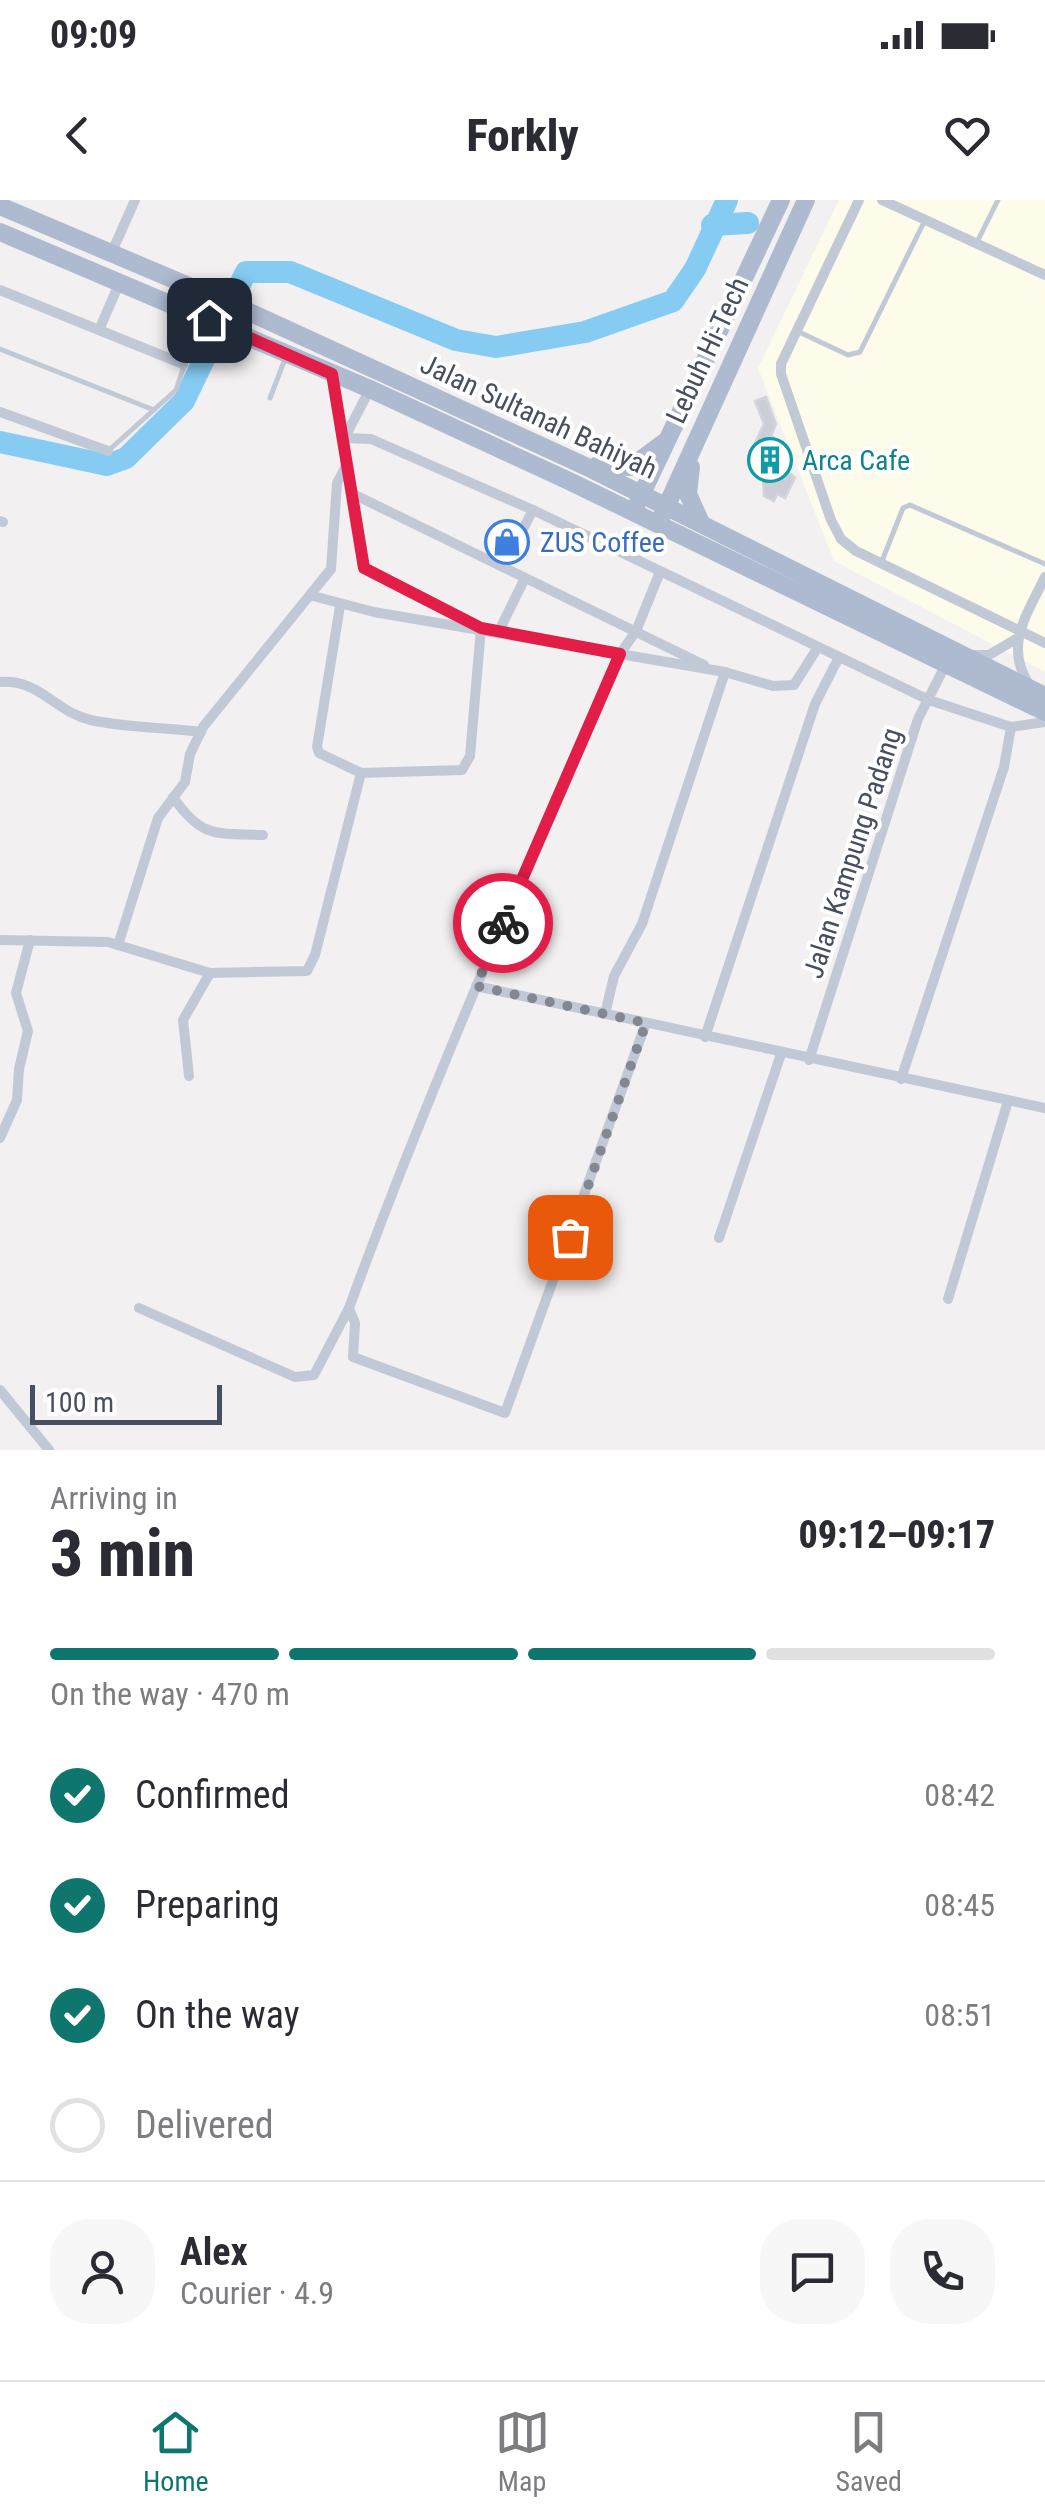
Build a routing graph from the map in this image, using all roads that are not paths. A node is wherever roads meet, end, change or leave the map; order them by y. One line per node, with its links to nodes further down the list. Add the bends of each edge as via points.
1 (135, 200): 11 (street)
2 (782, 200): 25 (main road, Lebuh Hi-Tech)
3 (806, 200): 27 (main road, Lebuh Hi-Tech)
4 (859, 200): 16 (street)
5 (882, 200): 8 (street)
6 (998, 200): 10 (lane)
7 (6, 205): 11 (main road, Jalan Sultanah Bahiyah)
8 (925, 220): 10 (street); 16 (lane, via 860,352 848,356)
9 (0, 232): 13 (main road, Jalan Sultanah Bahiyah)
10 (976, 244): 12 (street)
11 (110, 255): 30 (main road, Jalan Sultanah Bahiyah)
12 (1045, 275)
13 (119, 284): 15 (street); 18 (main road, Jalan Sultanah Bahiyah)
14 (0, 290): 15 (street)
15 (99, 330): 19 (street)
16 (797, 330): 36 (street, via 780,374 840,539)
17 (0, 348): 23 (lane)
18 (287, 354): 20 (main road, Jalan Sultanah Bahiyah); 22 (lane)
19 (183, 364): 23 (lane, via 176,390)
20 (332, 374): 21 (main road, Jalan Sultanah Bahiyah); 26 (street)
21 (370, 389): 26 (street); 32 (main road, Jalan Sultanah Bahiyah)
22 (270, 398)
23 (154, 410): 28 (lane)
24 (0, 412): 28 (street)
25 (674, 432): 30 (main road, via 631,467); 32 (main road, Lebuh Hi-Tech)
26 (345, 438): 29 (street); 33 (street, via 372,439)
27 (695, 443): 34 (main road, Lebuh Hi-Tech); 35 (main road, via 688,494)
28 (108, 451)
29 (347, 464): 31 (street); 42 (street, via 337,483 334,561)
30 (585, 466): 32 (main road, Jalan Sultanah Bahiyah)
31 (350, 493): 38 (street); 44 (street, via 364,568)
32 (638, 503): 34 (main road, Jalan Sultanah Bahiyah)
33 (533, 510): 38 (street); 39 (street)
34 (663, 515): 35 (main road, Jalan Sultanah Bahiyah); 53 (main road, Jalan Sultanah Bahiyah)
35 (701, 524): 50 (main road, Jalan Sultanah Bahiyah)
36 (881, 564): 37 (lane, via 910,505); 47 (street)
37 (1045, 564)
38 (504, 567): 41 (street)
39 (660, 572): 46 (street); 49 (street)
40 (1045, 577): 47 (street)
41 (526, 578): 45 (street); 46 (street)
42 (313, 596): 43 (street); 61 (street)
43 (340, 606): 44 (street); 62 (street, via 316,747)
44 (481, 628): 45 (street); 62 (street, via 470,756 462,770)
45 (499, 631): 51 (street)
46 (636, 632): 51 (street); 54 (street)
47 (1018, 634): 48 (street); 50 (street, via 989,655); 56 (street, via 1020,672)
48 (1045, 642)
49 (818, 647): 52 (street); 54 (street, via 794,684 773,686)
50 (964, 653): 56 (main road, Jalan Sultanah Bahiyah)
51 (620, 654): 54 (street); 69 (street)
52 (839, 657): 57 (street); 72 (street, via 815,704)
53 (946, 664): 57 (street, Jalan Kampung Padang); 58 (main road, Jalan Sultanah Bahiyah)
54 (719, 671): 70 (street, via 642,924 614,976)
55 (0, 682): 61 (street, via 20,680 90,720)
56 (1039, 693)
57 (930, 700): 60 (street); 74 (street, Jalan Kampung Padang, via 918,719)
58 (1045, 712)
59 (1045, 722): 60 (street)
60 (1012, 727): 76 (street)
61 (201, 732): 63 (street)
62 (360, 773): 68 (street, via 316,955 306,971)
63 (174, 798): 64 (street, via 203,831); 67 (street, via 158,818)
64 (263, 835)
65 (0, 940): 66 (street)
66 (30, 940): 67 (street); 79 (street, via 16,994 28,1031 17,1100)
67 (118, 945): 68 (street)
68 (210, 973): 75 (street, via 183,1020)
69 (476, 986): 70 (street); 83 (street)
70 (605, 1014): 71 (street)
71 (646, 1023): 72 (street); 83 (street, via 505,1412 353,1357)
72 (705, 1037): 73 (street)
73 (781, 1054): 74 (street); 80 (street)
74 (809, 1060): 76 (street)
75 (189, 1076)
76 (901, 1079): 77 (street)
77 (1008, 1101): 78 (street); 81 (street)
78 (1045, 1108)
79 (0, 1138)
80 (718, 1238)
81 (948, 1300)
82 (139, 1308): 83 (street, via 295,1377 314,1375)
83 (349, 1308)
84 (0, 1390): 85 (street)
85 (48, 1450)

